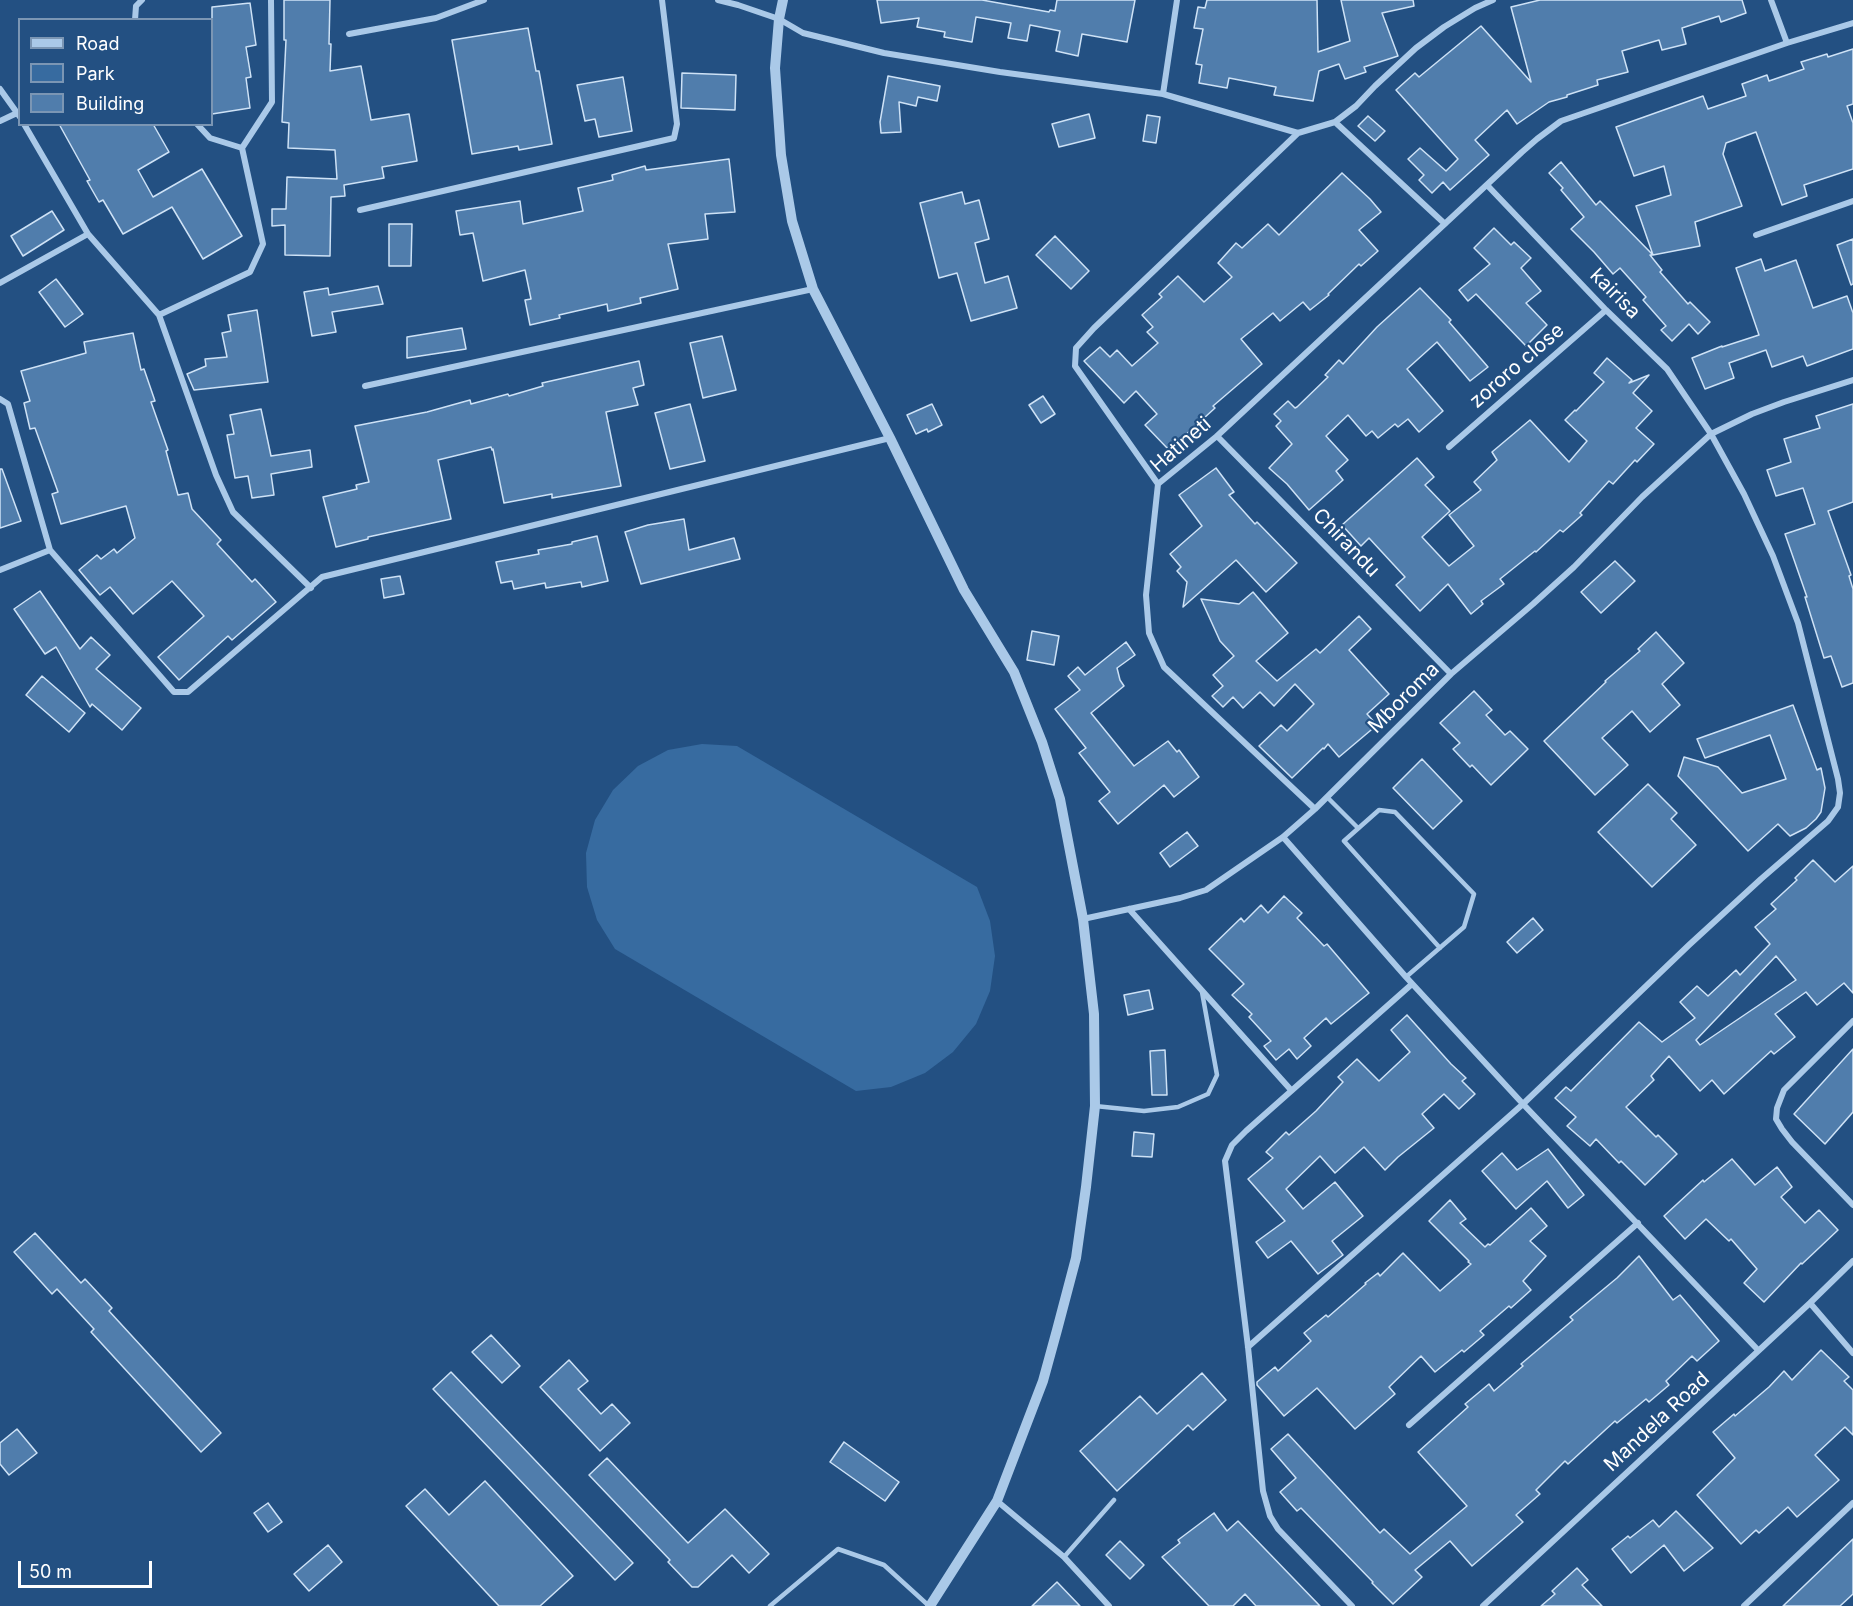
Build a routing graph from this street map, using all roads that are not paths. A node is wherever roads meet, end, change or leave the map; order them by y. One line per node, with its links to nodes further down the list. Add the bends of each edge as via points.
1 (142, 0): 10 (street, via 136,6)
2 (271, 0): 23 (street, via 273,102)
3 (484, 0): 13 (street, via 436,18)
4 (662, 0): 26 (street, via 677,124 674,138)
5 (718, 0): 11 (street)
6 (783, 0): 11 (street)
7 (1177, 0): 16 (street)
8 (1493, 0): 19 (street, via 1444,27 1416,48)
9 (1771, 0): 14 (street)
10 (135, 18)
11 (779, 19): 16 (street, via 803,33 884,53); 31 (street, via 775,68 781,154 792,221)
12 (1853, 23): 14 (street, Hatineti)
13 (349, 34)
14 (1787, 43): 24 (street, Hatineti, via 1561,121)
15 (0, 89): 17 (street)
16 (1163, 94): 22 (street)
17 (18, 115): 18 (street)
18 (0, 121)
19 (1335, 122): 22 (street); 27 (street)
20 (25, 126): 28 (street)
21 (199, 126): 23 (street, via 210,138)
22 (1298, 133): 41 (street, via 1076,348 1075,366)
23 (242, 148): 33 (street, via 263,244 250,272)
24 (1487, 185): 27 (street, Hatineti); 32 (street, kairisa)
25 (1853, 201): 29 (street)
26 (360, 210)
27 (1445, 224): 38 (street, Hatineti)
28 (88, 234): 30 (street); 33 (street)
29 (1756, 235)
30 (0, 283)
31 (813, 289): 35 (street); 39 (street)
32 (1606, 310): 37 (street, kairisa, via 1667,369); 40 (street, zororo close)
33 (159, 315): 44 (street, via 233,512)
34 (1853, 380): 37 (street, Mboroma, via 1762,410)
35 (365, 386)
36 (0, 399): 42 (street, via 8,404)
37 (1711, 434): 45 (street, Mboroma, via 1574,567); 58 (street, kairisa, via 1773,556 1798,623 1838,779 1838,807 1828,821 1689,945)
38 (1217, 436): 41 (street, Hatineti); 45 (street, Chirandu)
39 (890, 438): 44 (street, via 322,577); 51 (street, via 964,590 1014,672 1060,799)
40 (1449, 447)
41 (1158, 484): 47 (street, Hatineti, via 1146,595 1149,633 1164,667)
42 (50, 550): 43 (street); 44 (street, via 174,692 188,692)
43 (0, 570)
44 (311, 588)
45 (1451, 674): 46 (street, Mboroma)
46 (1327, 797): 47 (street, Mboroma); 48 (lane)
47 (1315, 809): 49 (street, Mboroma)
48 (1358, 828): 52 (lane, via 1344,841); 52 (lane, via 1379,810 1395,812 1474,894 1464,927)
49 (1283, 837): 50 (street, Mboroma, via 1206,890); 53 (street)
50 (1129, 909): 51 (street, Mboroma); 55 (street)
51 (1083, 919): 59 (street, via 1094,1014)
52 (1440, 948): 53 (lane)
53 (1406, 977): 54 (street)
54 (1412, 984): 57 (street); 58 (street)
55 (1201, 990): 57 (street); 59 (lane, via 1217,1075 1208,1094 1178,1107 1144,1111)
56 (1853, 1021): 60 (street, via 1784,1090 1776,1119 1792,1142)
57 (1291, 1090): 64 (street, via 1232,1146 1225,1161)
58 (1523, 1104): 61 (street); 64 (street, kairisa)
59 (1095, 1106): 69 (street, via 1076,1257 1042,1381)
60 (1853, 1205)
61 (1638, 1223): 65 (street); 67 (street)
62 (1853, 1261): 63 (street, Mandela Road)
63 (1810, 1302): 65 (street, Mandela Road); 66 (street)
64 (1248, 1347): 75 (street, via 1263,1491 1270,1516)
65 (1758, 1350): 76 (street, Mandela Road)
66 (1853, 1353)
67 (1409, 1425)
68 (1114, 1500): 71 (lane)
69 (998, 1501): 71 (street); 73 (street)
70 (1853, 1503): 77 (street)
71 (1064, 1557): 74 (street)
72 (770, 1606): 73 (lane, via 838,1549 884,1565)
73 (930, 1606)
74 (1109, 1606)
75 (1352, 1606)
76 (1483, 1606)
77 (1744, 1606)

